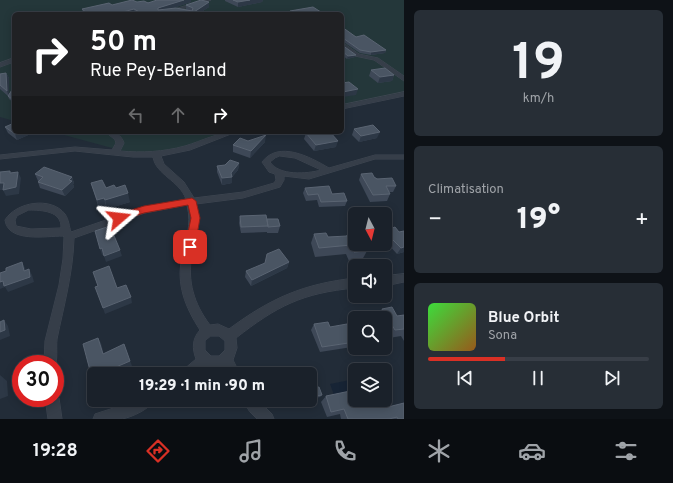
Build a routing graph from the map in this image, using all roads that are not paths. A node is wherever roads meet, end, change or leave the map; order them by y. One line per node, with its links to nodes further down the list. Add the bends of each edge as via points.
1 (209, 0): 2 (street)
2 (178, 9): 3 (street); 4 (street)
3 (167, 12)
4 (183, 12)
5 (344, 45): 8 (street, via 357,55 374,58)
6 (12, 61): 7 (street)
7 (0, 65)
8 (404, 79)
9 (404, 94): 10 (street)
10 (344, 107)
11 (113, 134): 13 (street, via 120,143)
12 (226, 134): 14 (street)
13 (115, 153): 14 (street); 15 (street, via 66,149)
14 (157, 155): 19 (street, via 160,168 184,187)
15 (0, 157)
16 (404, 157): 17 (street, via 375,157)
17 (328, 171): 18 (street, via 300,176); 18 (street, via 298,157 282,154 270,157 266,162 269,168)
18 (279, 172): 19 (street, via 280,180 277,185 243,195)
19 (192, 201): 20 (street, via 144,210); 24 (street, via 195,218 185,281 192,304)
20 (67, 234): 20 (street, via 63,218 54,210 41,206 30,206 20,210 14,213 10,220 15,229 24,232); 26 (street, via 68,259)
21 (404, 278): 22 (street)
22 (392, 280)
23 (348, 284): 25 (street, via 326,286 293,295 261,312)
24 (207, 331): 25 (street, via 221,330); 27 (street, via 200,339 199,345 199,350)
25 (229, 336): 28 (street, via 232,351)
26 (50, 355)
27 (206, 359): 28 (street, via 216,362); 29 (street)
28 (226, 359): 30 (street)
29 (196, 367)
30 (230, 367)
31 (53, 407): 34 (street)
32 (134, 407): 35 (street)
33 (255, 407): 36 (street)
34 (55, 419)
35 (100, 419)
36 (267, 419)

